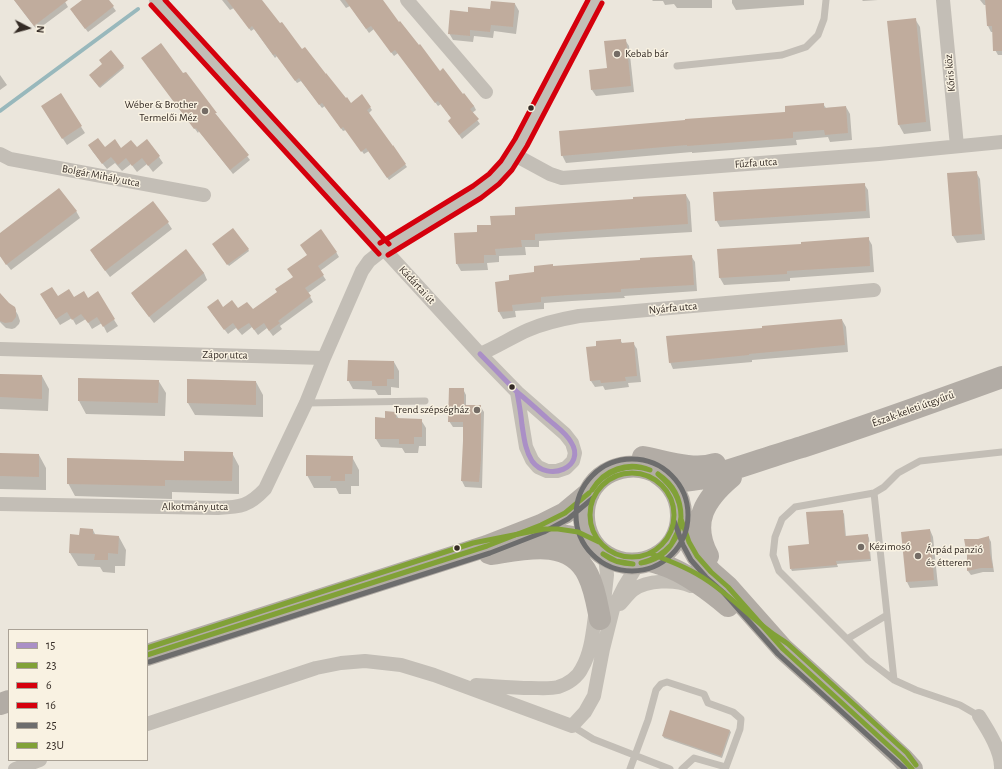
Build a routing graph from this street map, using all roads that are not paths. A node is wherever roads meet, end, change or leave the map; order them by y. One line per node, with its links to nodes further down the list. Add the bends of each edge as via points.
1 (156, 0): 13 (street, Kádártai út)
2 (596, 0): 11 (street)
3 (826, 0): 6 (lane, via 824,19 818,35 806,47 782,55)
4 (943, 0): 9 (street, Kőris köz)
5 (413, 1): 7 (street)
6 (677, 66)
7 (486, 92)
8 (1002, 142): 9 (street, Fűzfa utca)
9 (957, 146): 11 (street, Fűzfa utca, via 562,178)
10 (0, 154): 12 (street, Bolgár Mihály utca, via 10,159)
11 (514, 155): 13 (street, via 494,179 477,192)
12 (204, 195)
13 (384, 249): 16 (street, Kádártai út); 17 (street, via 362,271)
14 (874, 290): 16 (street, Nyárfa utca, via 579,316 528,330)
15 (0, 350): 17 (street, Zápor utca)
16 (480, 354): 19 (street, Kádártai út)
17 (324, 358): 21 (street, Alkotmány utca)
18 (1002, 377): 22 (main road, Észak-keleti útgyűrű)
19 (517, 392): 19 (street, Kádártai út, via 526,447 532,460 538,467 547,471 557,472 566,468 573,461 575,452 572,443)
20 (425, 401): 21 (lane)
21 (306, 403): 28 (street, Alkotmány utca, via 265,489 246,504 232,508)
22 (823, 440): 24 (main road, Észak-keleti útgyűrű, via 697,479 677,482); 25 (main road, Észak-keleti útgyűrű, via 805,451)
23 (1002, 452): 27 (lane, via 920,461 898,473)
24 (666, 468): 26 (main road, via 637,466 614,470 595,483); 29 (main road, via 666,480 678,498); 30 (main road, via 635,456 610,459 599,465 555,507 490,535)
25 (731, 477): 29 (main road, Észak-keleti útgyűrű, via 713,484 692,498); 33 (main road, via 709,501 700,524 701,541 715,569)
26 (589, 493): 30 (main road, via 565,513 541,525); 31 (main road, via 585,504 585,527 589,538)
27 (874, 493): 35 (lane); 36 (lane, via 795,507 782,519 775,537 774,555 779,571)
28 (0, 504)
29 (681, 514): 32 (main road, via 679,530 668,549); 33 (main road, via 689,542 711,572)
30 (474, 550): 31 (main road, via 544,536 557,536 576,538); 34 (main road, via 492,554 551,548 566,553 580,562 588,574); 37 (main road)
31 (600, 552): 32 (main road, via 615,561 627,564); 34 (street, via 607,575)
32 (644, 562): 33 (main road, via 670,568); 34 (street)
33 (719, 590): 34 (street, via 700,592 674,581 645,584 633,590 624,600); 46 (main road, via 770,641 783,649)
34 (603, 611): 39 (street, via 582,670 567,683 548,688); 42 (street, via 603,649 594,696 585,712)
35 (887, 615): 36 (lane); 38 (lane)
36 (847, 639): 38 (lane, via 868,660)
37 (148, 655)
38 (894, 680): 40 (lane, via 960,705)
39 (459, 684): 41 (street, via 401,665 341,663 316,668); 42 (street)
40 (979, 716): 43 (street); 51 (street, via 998,750)
41 (148, 724)
42 (572, 726): 44 (lane, via 593,739)
43 (1002, 739)
44 (634, 755): 48 (lane); 49 (lane); 50 (lane, via 648,720 656,690 661,684 668,682 704,694 708,703 733,712 741,719 740,729 726,767 694,758)
45 (37, 761): 47 (street)
46 (910, 767)
47 (14, 769)
48 (630, 769)
49 (670, 769)
50 (682, 769)
51 (1002, 769)

